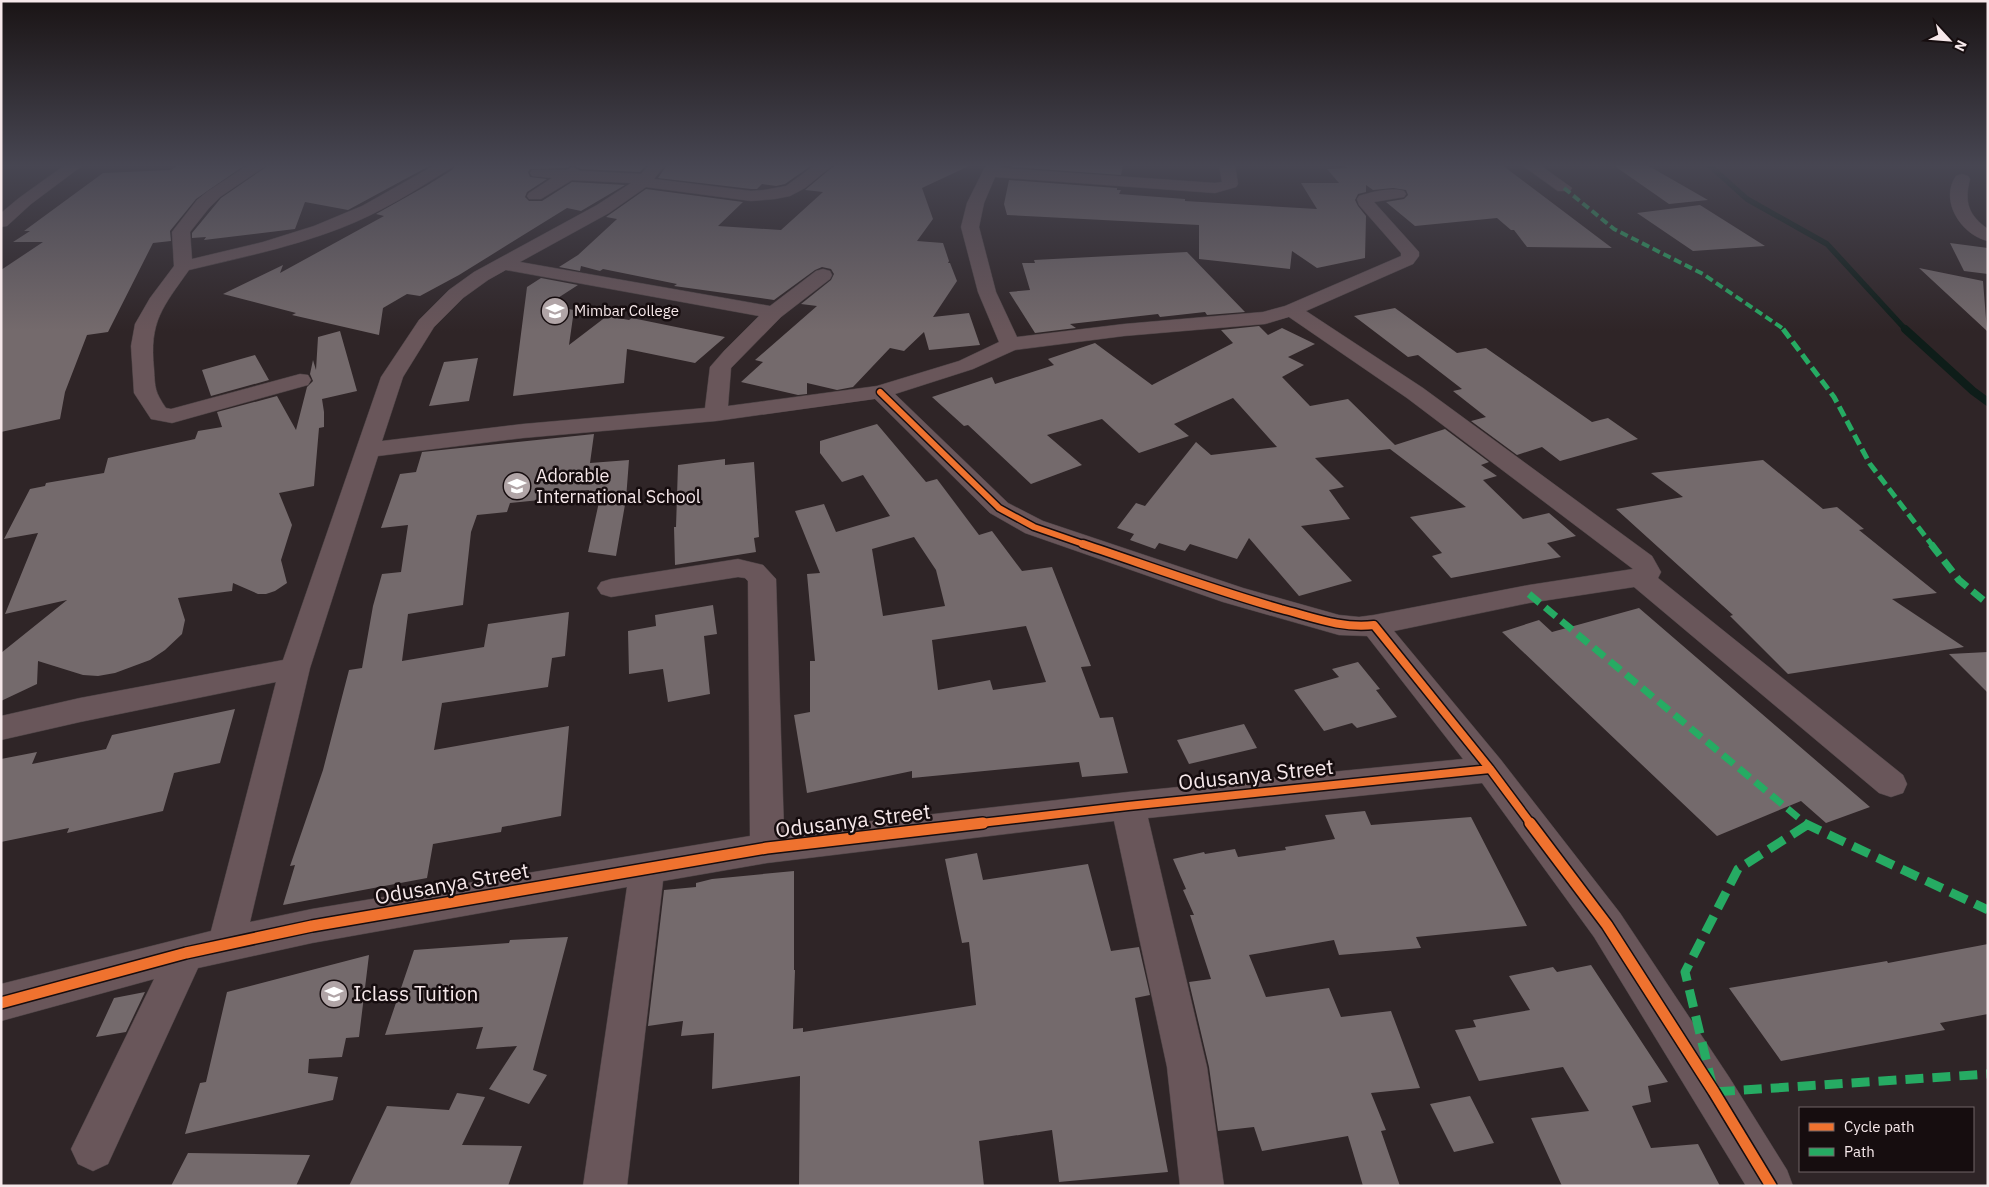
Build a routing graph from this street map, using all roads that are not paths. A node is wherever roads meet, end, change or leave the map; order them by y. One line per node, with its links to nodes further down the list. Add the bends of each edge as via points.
1 (190, 220): 9 (street, via 181,232)
2 (342, 220): 9 (street, via 291,239)
3 (581, 220): 8 (street)
4 (970, 220): 13 (street, via 988,292)
5 (1382, 220): 11 (street, via 1406,247 1410,256 1407,260)
6 (1969, 220): 7 (street, via 1974,228)
7 (1988, 236)
8 (503, 264): 12 (street); 17 (street, via 456,294 426,324 392,377)
9 (183, 266): 14 (street, via 145,324 141,346 145,393 155,410 166,416 181,415)
10 (823, 274): 12 (street)
11 (1292, 310): 13 (street, via 1266,318); 18 (street, via 1415,393 1643,562 1648,572)
12 (774, 313): 16 (street, via 722,367)
13 (1010, 344): 15 (street, via 966,365)
14 (300, 380)
15 (880, 392): 16 (street); 20 (street, via 999,508 1034,527 1233,595 1339,625)
16 (716, 414): 17 (street, via 523,431)
17 (367, 450): 21 (street)
18 (1639, 577): 20 (street, via 1529,594); 24 (street)
19 (610, 588): 26 (street, via 738,568 754,570 762,579)
20 (1374, 625): 23 (street)
21 (295, 668): 22 (street); 28 (street)
22 (1, 728)
23 (1490, 769): 25 (street, Odusanya Street); 34 (street, via 1607,925)
24 (1891, 784)
25 (1128, 806): 26 (street, Odusanya Street); 33 (street, via 1187,1067)
26 (767, 848): 27 (street, Odusanya Street)
27 (647, 868): 28 (street, Odusanya Street); 32 (street)
28 (226, 944): 29 (street, Odusanya Street)
29 (186, 953): 30 (street, Odusanya Street); 31 (street)
30 (1, 1003)
31 (93, 1149)
32 (604, 1186)
33 (1202, 1186)
34 (1771, 1186)

